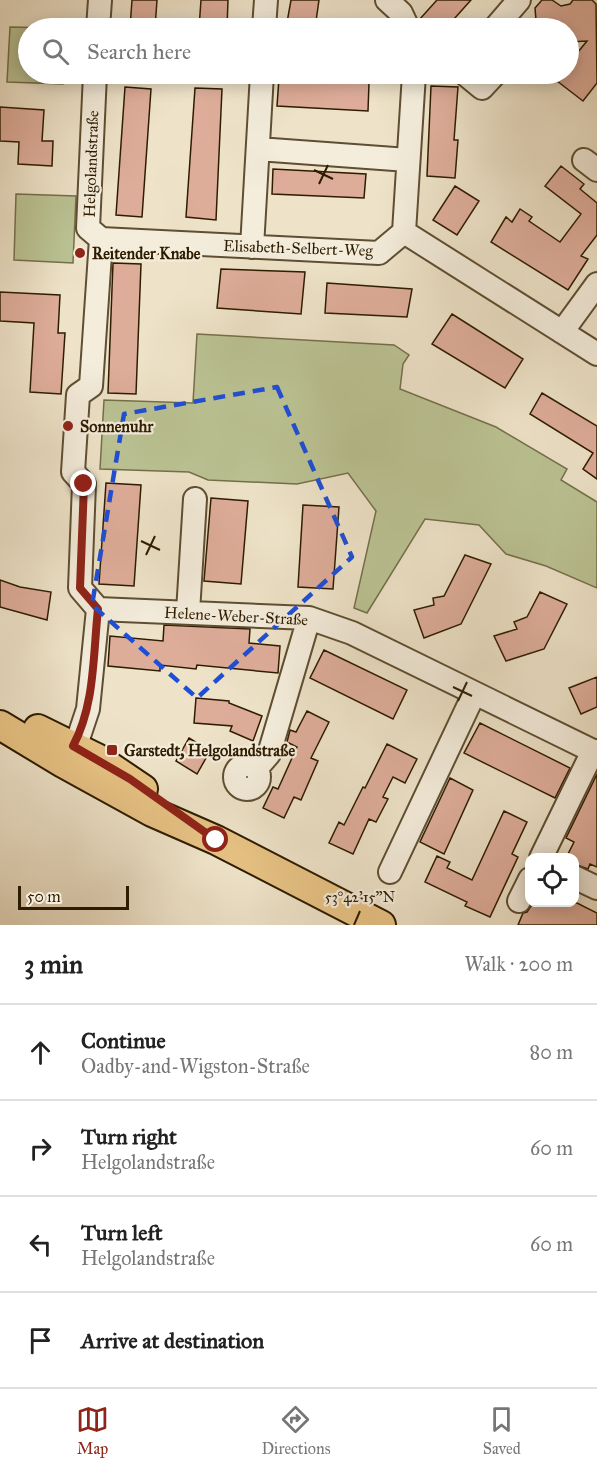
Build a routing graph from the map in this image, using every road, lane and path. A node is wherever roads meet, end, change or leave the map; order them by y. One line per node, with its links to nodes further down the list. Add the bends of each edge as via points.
1 (100, 0): 4 (street)
2 (266, 0): 5 (street)
3 (519, 0): 6 (street)
4 (99, 18)
5 (265, 18)
6 (504, 18)
7 (95, 84): 13 (street, Helgolandstraße, via 88,228)
8 (261, 84): 10 (street)
9 (413, 84): 11 (street)
10 (258, 150): 11 (street); 14 (street)
11 (408, 160): 12 (street)
12 (404, 232): 14 (street, Elisabeth-Selbert-Weg, via 379,253); 16 (street)
13 (101, 239): 14 (street, Elisabeth-Selbert-Weg); 19 (street, Helgolandstraße, via 91,386 78,396 73,472 84,484 80,588)
14 (252, 247)
15 (597, 284): 16 (street)
16 (562, 332): 17 (street)
17 (597, 354)
18 (195, 499): 20 (street)
19 (98, 609): 20 (street, Helene-Weber-Straße); 26 (street, via 88,709)
20 (189, 612): 21 (street, Helene-Weber-Straße)
21 (309, 618): 22 (street, Helene-Weber-Straße, via 352,633); 27 (street, via 269,754)
22 (474, 694): 25 (street, Helene-Weber-Straße); 29 (street)
23 (0, 707): 26 (main road, via 41,731)
24 (0, 725): 26 (main road)
25 (595, 751): 28 (street)
26 (68, 755): 34 (main road, via 130,779 216,840)
27 (256, 769)
28 (544, 853)
29 (390, 872)
30 (579, 879): 31 (street)
31 (597, 888)
32 (525, 889): 33 (street)
33 (519, 901)
34 (381, 925)

